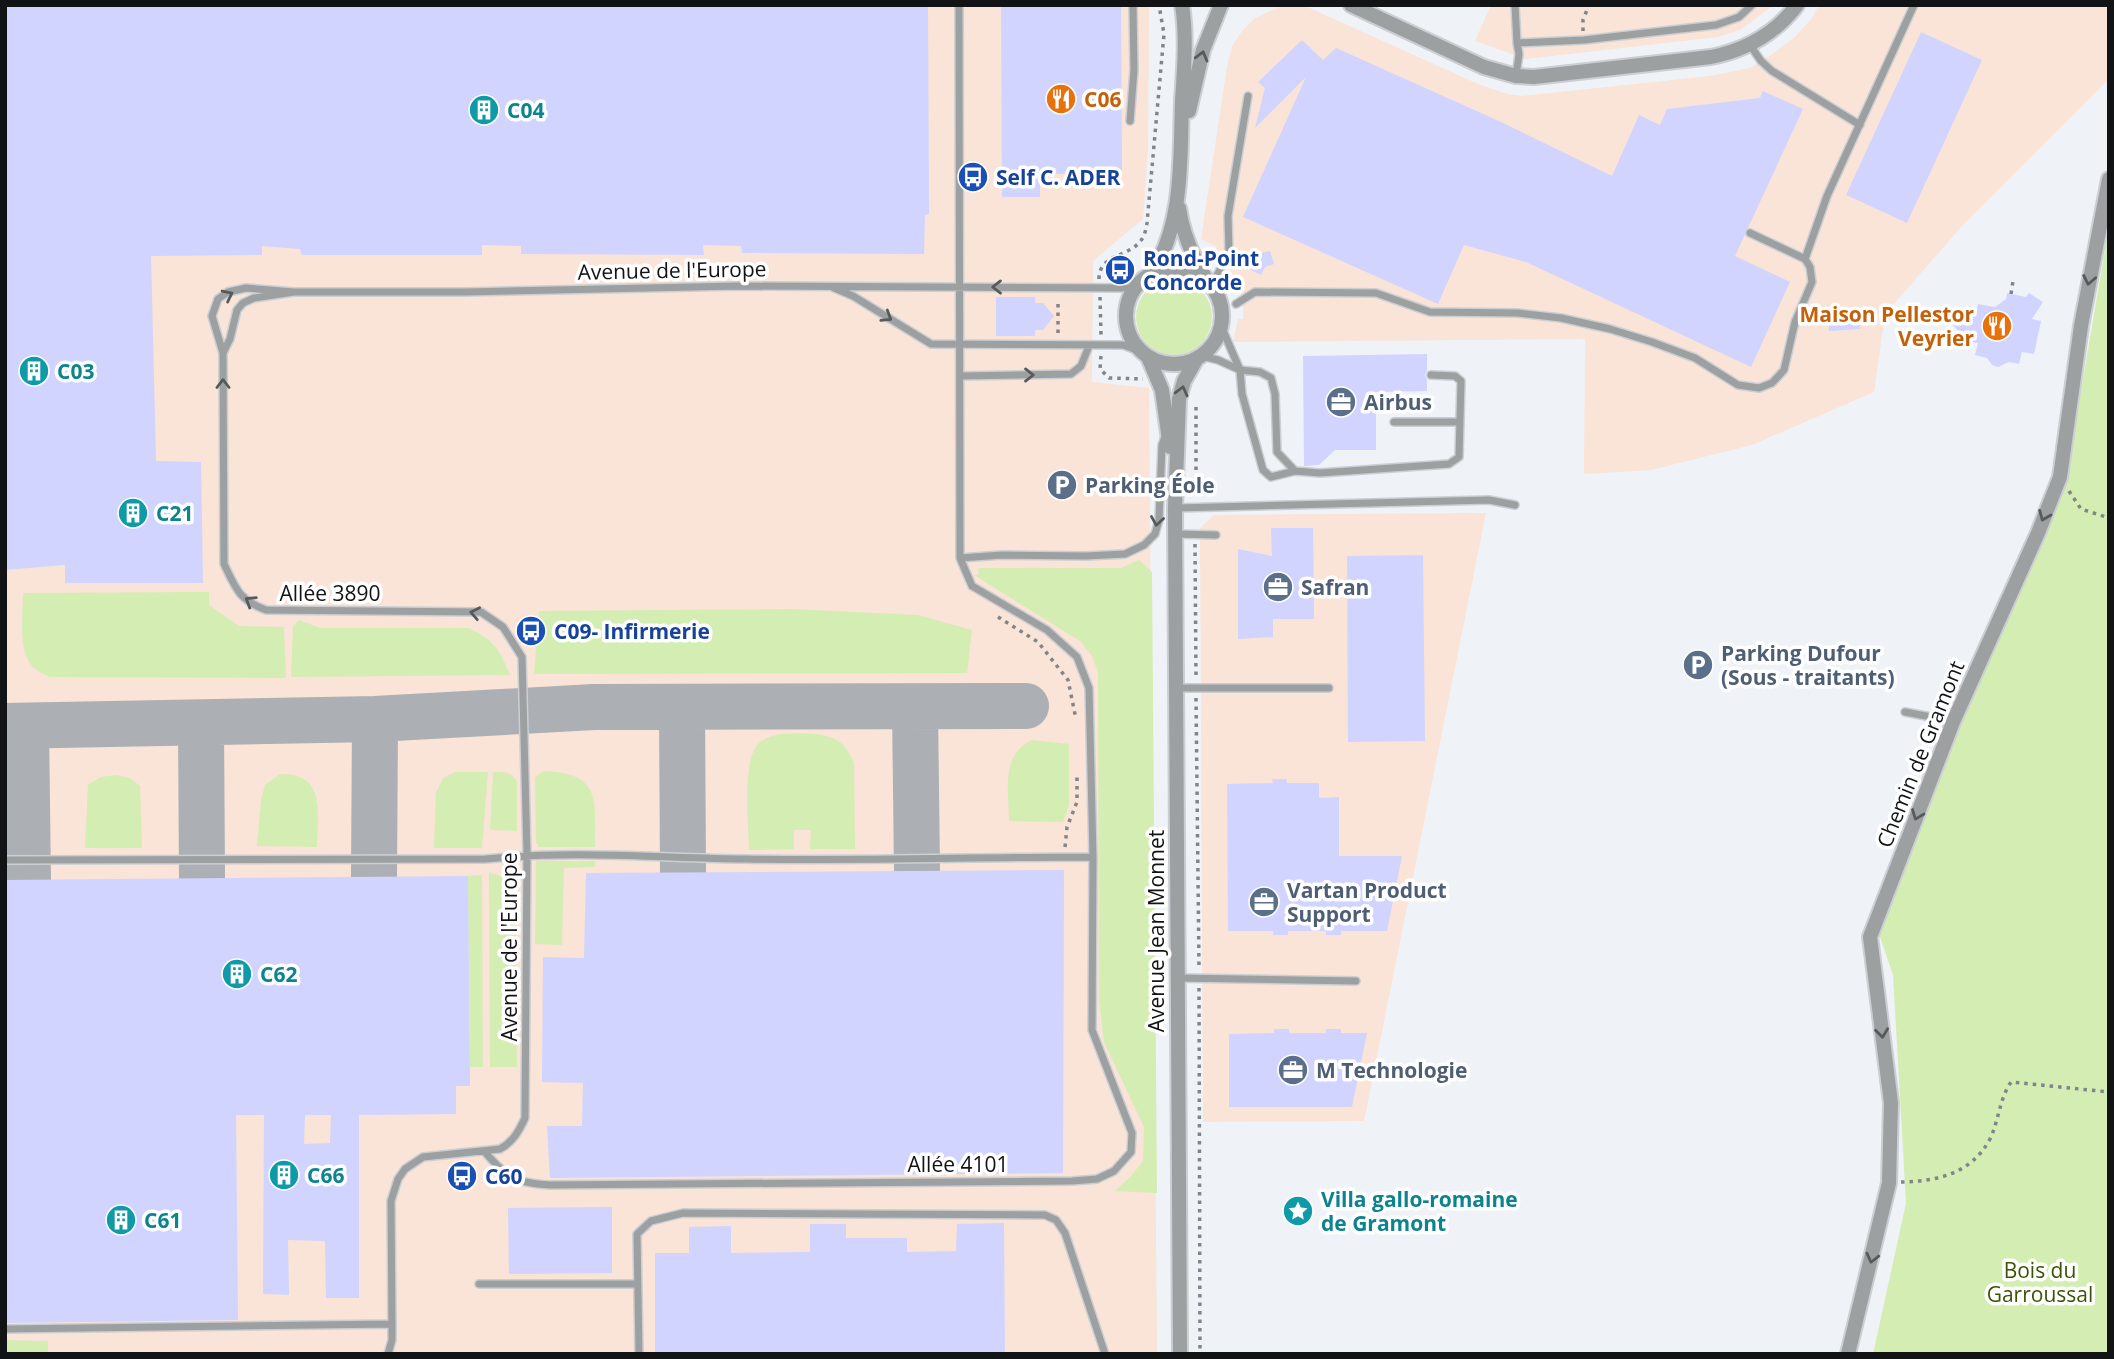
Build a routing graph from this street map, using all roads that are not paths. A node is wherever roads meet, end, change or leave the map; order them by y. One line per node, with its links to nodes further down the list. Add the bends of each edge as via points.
1 (959, 5): 24 (lane)
2 (1133, 5): 14 (lane)
3 (1182, 5): 16 (street)
4 (1221, 5): 16 (street, one-way to 4, via 1203,50)
5 (1352, 5): 12 (street, via 1484,67)
6 (1515, 5): 10 (lane)
7 (1752, 5): 10 (lane, via 1739,17 1716,25)
8 (1797, 5): 11 (street, via 1776,28)
9 (1914, 5): 15 (lane)
10 (1517, 43): 12 (lane)
11 (1750, 44): 12 (street, via 1711,57); 15 (lane, via 1772,71)
12 (1516, 76)
13 (1248, 96): 22 (lane, via 1228,216 1229,253)
14 (1130, 121)
15 (1860, 125): 20 (lane, via 1826,196)
16 (1181, 146): 18 (street)
17 (2109, 180): 50 (street, Chemin de Gramont, one-way to 50, via 2081,326 2060,477)
18 (1177, 199): 21 (street, via 1168,238); 22 (street, via 1182,230)
19 (1750, 233): 20 (lane)
20 (1805, 259): 27 (lane, via 1812,282 1795,322 1784,370 1772,383 1759,388 1738,385 1695,358 1652,342 1561,318 1430,312 1376,293 1255,292)
21 (1152, 273): 22 (street, via 1186,269); 25 (street)
22 (1209, 283): 28 (street, via 1221,305)
23 (827, 286): 24 (lane, Avenue de l'Europe); 26 (lane, Avenue de l'Europe); 29 (lane, one-way to 29, via 853,296 931,344)
24 (961, 287): 25 (lane, Avenue de l'Europe, one-way to 24); 29 (lane)
25 (1134, 288): 32 (street, via 1125,314 1127,328)
26 (294, 292): 31 (lane, via 243,303); 31 (lane, one-way to 26, via 212,316 218,299 246,288)
27 (1236, 304)
28 (1221, 326): 33 (street, via 1217,338); 34 (lane)
29 (961, 346): 30 (lane); 36 (lane)
30 (1089, 346): 32 (lane, via 1123,345); 36 (lane, one-way to 30, via 1071,374 1081,366)
31 (223, 353): 46 (lane, Allée 3890, one-way to 31, via 503,627 481,612 267,610 251,605 238,593 224,564)
32 (1145, 354): 33 (street, via 1178,364); 39 (street, Avenue Jean Monnet, via 1159,380)
33 (1199, 357): 34 (lane); 42 (street, Avenue Jean Monnet, one-way to 33, via 1179,399 1184,380)
34 (1240, 370): 40 (lane, via 1271,378 1277,452); 40 (lane, via 1263,470 1271,477)
35 (1431, 375): 38 (lane, via 1455,376 1461,381)
36 (961, 376): 45 (lane)
37 (1394, 422): 38 (lane)
38 (1460, 422): 40 (lane, via 1459,457 1449,464)
39 (1168, 430): 42 (street, Avenue Jean Monnet); 45 (lane, one-way to 45, via 1162,445 1159,520 1155,534 1143,545 1125,554)
40 (1295, 471)
41 (1516, 505): 42 (lane, via 1489,500)
42 (1175, 508): 43 (street, Avenue Jean Monnet)
43 (1175, 534): 44 (lane); 47 (street, Avenue Jean Monnet)
44 (1216, 535)
45 (960, 558): 52 (lane, Allée 4101, via 972,586 1047,630 1077,657 1089,688)
46 (522, 657): 51 (lane, Avenue de l'Europe)
47 (1176, 688): 48 (lane); 54 (street, Avenue Jean Monnet)
48 (1329, 688)
49 (1905, 712): 50 (lane)
50 (1953, 722): 65 (street, Chemin de Gramont, one-way to 65, via 1870,937 1891,1103 1889,1183)
51 (527, 854): 52 (lane); 53 (lane, via 485,859); 56 (lane, Avenue de l'Europe, via 525,1118 509,1144)
52 (1093, 858): 56 (lane, Allée 4101, via 1093,1030 1132,1133 1131,1152 1114,1171 1097,1179 1072,1181 550,1185 502,1173)
53 (5, 860)
54 (1177, 978): 55 (lane); 64 (street, Avenue Jean Monnet)
55 (1356, 981)
56 (484, 1151): 59 (lane, Avenue de l'Europe, via 423,1157 398,1179 391,1201)
57 (479, 1284): 58 (lane)
58 (638, 1284): 62 (lane); 63 (lane, via 637,1234 651,1221 683,1213 1045,1215 1056,1220 1065,1233)
59 (392, 1324): 60 (lane); 61 (lane)
60 (5, 1329)
61 (388, 1354)
62 (639, 1354)
63 (1105, 1354)
64 (1180, 1354)
65 (1848, 1354)

